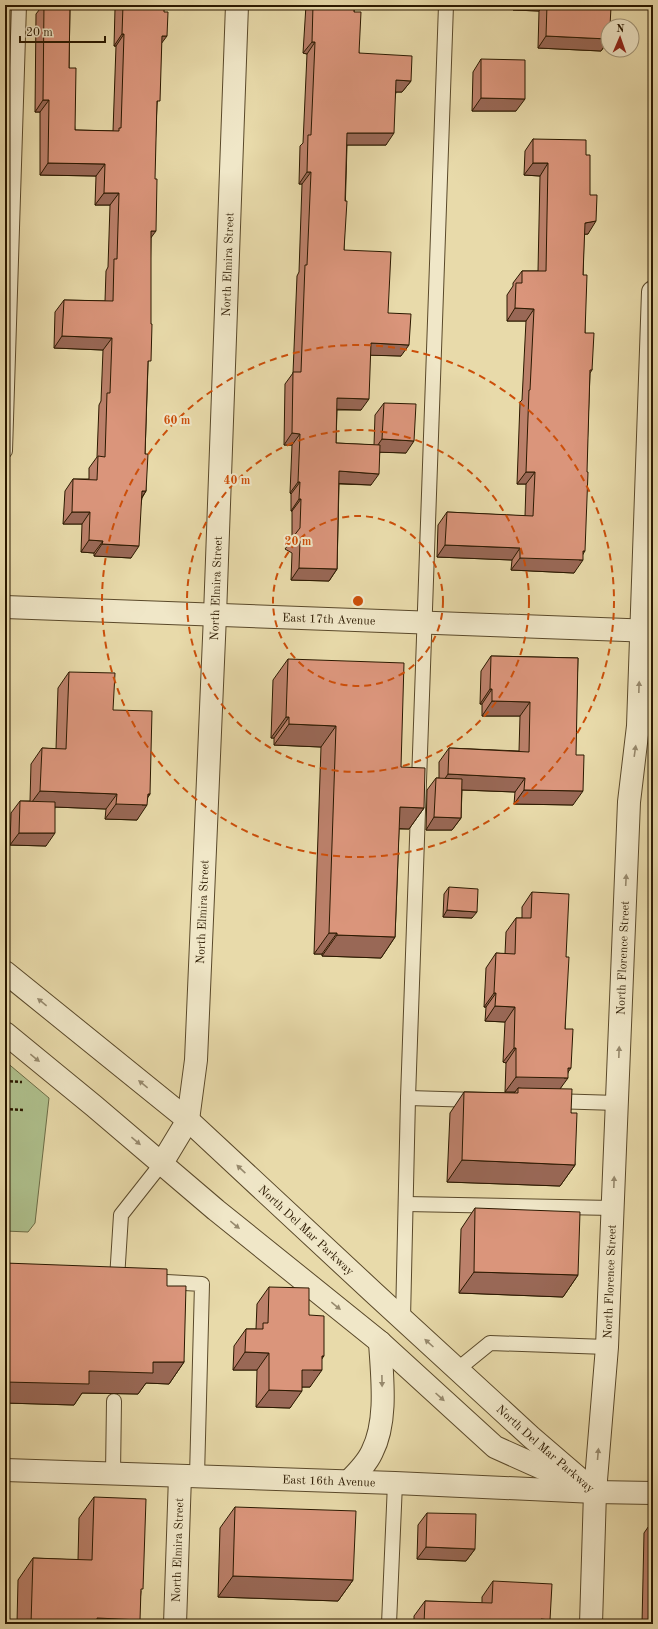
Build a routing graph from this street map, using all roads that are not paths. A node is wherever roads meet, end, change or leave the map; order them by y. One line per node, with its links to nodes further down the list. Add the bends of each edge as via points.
1 (19, 5): 5 (lane)
2 (237, 5): 7 (street, North Elmira Street)
3 (446, 5): 8 (lane)
4 (653, 292): 9 (street, North Florence Street)
5 (5, 451)
6 (5, 607): 7 (street, East 17th Avenue)
7 (215, 615): 8 (street, East 17th Avenue); 16 (street, North Elmira Street, via 196,1060)
8 (424, 624): 9 (street, East 17th Avenue); 12 (lane)
9 (647, 631): 15 (street, North Florence Street, one-way to 9, via 629,802)
10 (5, 972): 16 (street, North Del Mar Parkway, one-way to 10)
11 (5, 1033): 17 (street, North Del Mar Parkway, one-way to 17)
12 (408, 1098): 13 (lane); 18 (lane)
13 (493, 1100)
14 (539, 1101): 15 (lane)
15 (617, 1103): 19 (street, North Florence Street, one-way to 15)
16 (188, 1120): 17 (street, North Elmira Street); 22 (street, North Del Mar Parkway, one-way to 16)
17 (162, 1163): 21 (lane, via 121,1215); 23 (street, North Del Mar Parkway, one-way to 23, via 216,1210)
18 (406, 1204): 19 (lane); 22 (lane)
19 (613, 1208): 24 (street, North Florence Street)
20 (101, 1278): 21 (lane)
21 (116, 1279): 29 (lane, via 202,1284)
22 (403, 1319): 25 (street, North Del Mar Parkway, one-way to 22)
23 (380, 1342): 30 (street, one-way to 30, via 382,1392 378,1438 365,1464); 32 (street, North Del Mar Parkway, one-way to 32, via 495,1447)
24 (607, 1347): 25 (lane, via 490,1344); 32 (street, North Florence Street, one-way to 24)
25 (458, 1369): 32 (street, North Del Mar Parkway, via 531,1438)
26 (114, 1401): 28 (lane)
27 (5, 1470): 28 (street, East 16th Avenue)
28 (113, 1473): 29 (street, East 16th Avenue)
29 (189, 1476): 30 (street, East 16th Avenue); 34 (street, North Elmira Street)
30 (350, 1482): 31 (street, East 16th Avenue)
31 (395, 1483): 32 (street, East 16th Avenue); 35 (lane)
32 (595, 1492): 33 (street, East 16th Avenue); 36 (street, North Florence Street)
33 (653, 1493)
34 (175, 1624)
35 (390, 1624)
36 (591, 1624)

